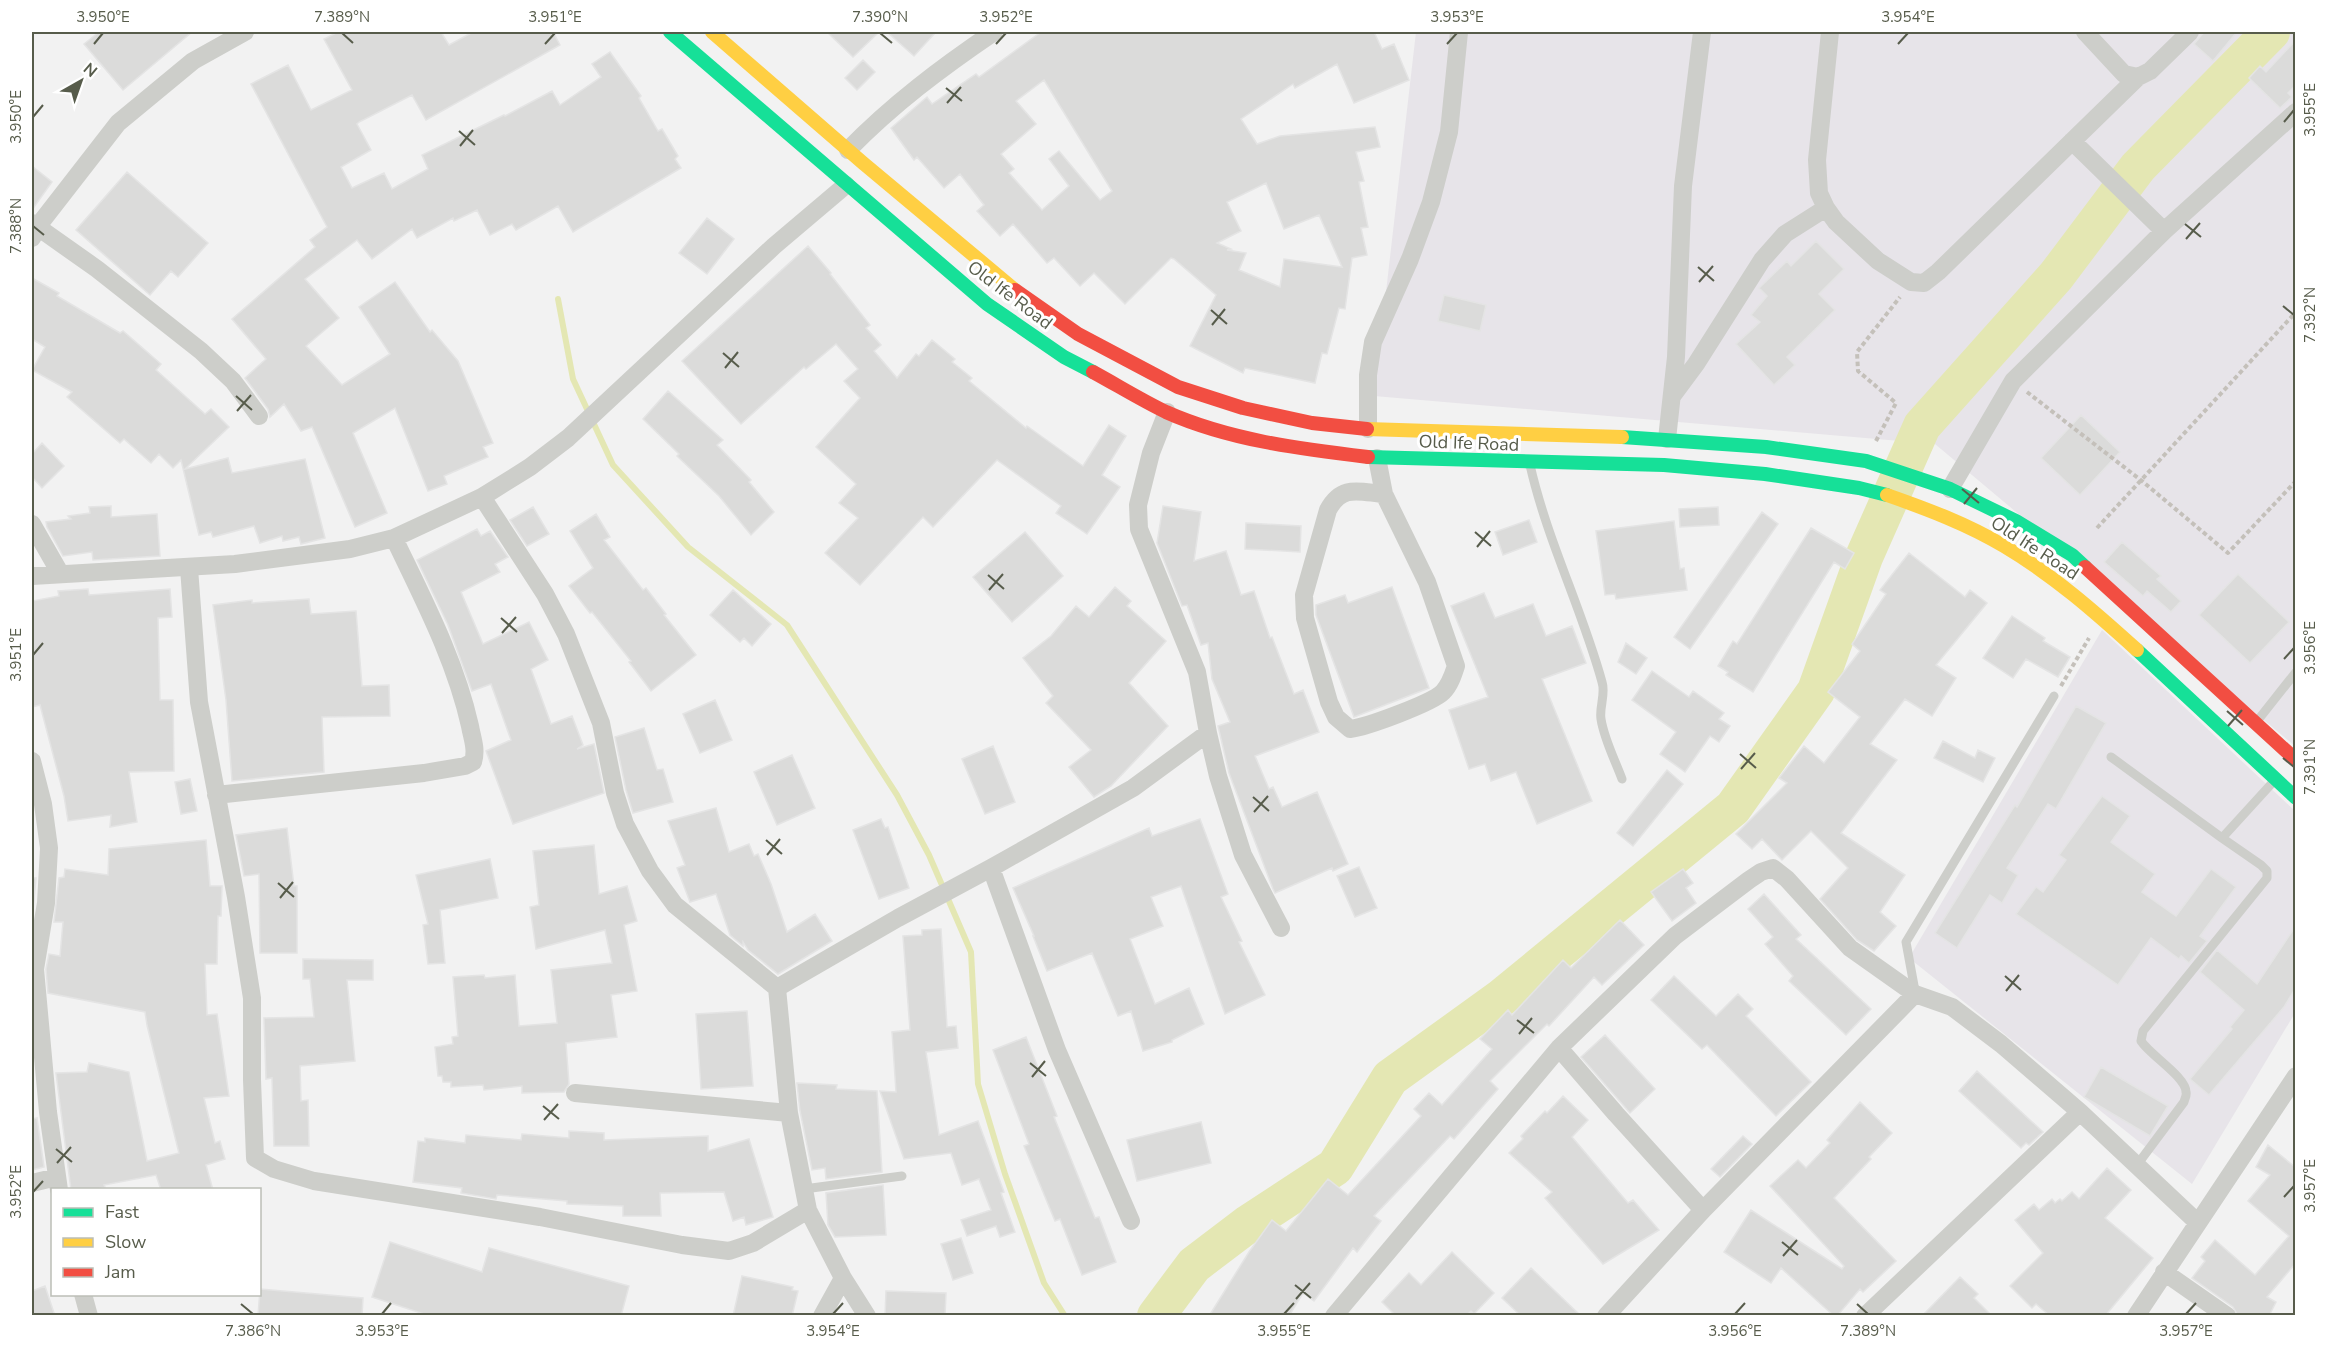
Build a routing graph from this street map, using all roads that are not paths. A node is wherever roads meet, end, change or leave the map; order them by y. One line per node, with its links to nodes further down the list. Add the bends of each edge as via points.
1 (244, 32): 19 (street, via 193,61 118,123)
2 (670, 32): 14 (main road, Old Ife Road)
3 (712, 32): 13 (main road, Old Ife Road)
4 (994, 32): 13 (street, via 891,108)
5 (1459, 32): 23 (street, via 1449,132 1431,202 1374,342 1368,375)
6 (1702, 32): 20 (street, via 1683,186)
7 (1830, 32): 16 (street, via 1817,160 1819,193)
8 (2085, 32): 10 (street, via 2124,74)
9 (2185, 33): 10 (street, via 2150,70)
10 (2138, 77): 12 (street)
11 (2295, 112): 18 (street)
12 (2077, 145): 16 (street, via 1924,283 1911,282 1878,261); 18 (street)
13 (848, 150): 15 (main road, Old Ife Road)
14 (846, 184): 17 (main road, Old Ife Road); 31 (street, via 568,438)
15 (914, 207): 17 (main road); 23 (main road, Old Ife Road, via 1003,281 1078,334 1178,387 1243,408 1312,423)
16 (1826, 208): 20 (street, via 1785,234 1762,260)
17 (896, 227): 21 (main road, Old Ife Road, via 987,304 1064,357)
18 (2160, 227): 29 (street, via 2013,381)
19 (34, 229): 22 (street, via 106,276 201,351 233,381)
20 (1673, 395): 24 (street)
21 (1167, 412): 25 (main road, Old Ife Road, via 1235,435 1306,450); 41 (street, via 1151,453 1138,505 1140,529 1197,672)
22 (259, 416)
23 (1368, 429): 24 (main road, Old Ife Road)
24 (1667, 440): 26 (main road, Old Ife Road, via 1766,447)
25 (1377, 458): 27 (main road, Old Ife Road); 30 (street)
26 (1866, 461): 28 (main road); 29 (main road, Old Ife Road)
27 (1530, 463): 28 (main road, Old Ife Road, via 1664,465); 45 (lane, via 1546,526 1604,686 1600,716)
28 (1859, 488): 34 (main road, Old Ife Road, via 1941,514 2003,545)
29 (1950, 489): 34 (main road, Old Ife Road, via 2016,521)
30 (1384, 494): 30 (street, via 1348,491 1333,500 1304,595 1305,618 1329,702 1336,717 1350,729 1432,700 1444,691 1456,666 1427,582)
31 (482, 496): 33 (street); 52 (street, via 566,634 601,723 622,813 650,871 675,905)
32 (32, 524): 36 (street)
33 (393, 538): 35 (street, via 314,555); 47 (street, via 462,692 475,748 473,762 424,772)
34 (2062, 566): 40 (main road, Old Ife Road); 46 (main road, Old Ife Road, via 2101,617)
35 (189, 568): 36 (street); 47 (street, via 199,702)
36 (60, 573): 37 (street)
37 (32, 576)
38 (2295, 672): 40 (lane)
39 (2054, 696): 53 (lane, via 1906,942)
40 (2255, 723): 43 (main road, Old Ife Road)
41 (1208, 733): 50 (street, via 1133,788); 51 (street, via 1239,846)
42 (2111, 756): 49 (lane)
43 (2295, 760)
44 (32, 761): 62 (street, via 50,848 35,969)
45 (1622, 779)
46 (2276, 779): 48 (main road, Old Ife Road); 49 (lane)
47 (216, 795): 64 (street, via 252,998 255,1158 274,1169 314,1181 729,1251 753,1243)
48 (2295, 798)
49 (2222, 838): 59 (lane, via 2261,865 2267,878 2143,1031 2141,1041 2146,1048 2183,1083 2187,1092 2184,1102)
50 (991, 868): 52 (street); 66 (street, via 1057,1050)
51 (1281, 928)
52 (777, 988): 58 (street)
53 (1915, 994): 54 (street, via 1850,948 1773,868 1749,880 1675,936); 57 (street, via 1952,1007); 65 (street)
54 (1559, 1048): 65 (street); 74 (street)
55 (2295, 1076): 67 (street)
56 (575, 1093): 58 (street)
57 (2080, 1112): 59 (street); 76 (street)
58 (789, 1113): 63 (street)
59 (2137, 1165): 67 (street)
60 (902, 1176): 63 (lane)
61 (32, 1183): 62 (street)
62 (58, 1183)
63 (804, 1189): 64 (street)
64 (808, 1210): 69 (street)
65 (1703, 1210): 75 (street)
66 (1131, 1221)
67 (2197, 1222): 68 (street)
68 (2164, 1272): 77 (street); 78 (street)
69 (843, 1278): 72 (street); 73 (street)
70 (84, 1296): 71 (street)
71 (89, 1316)
72 (822, 1316)
73 (867, 1316)
74 (1334, 1316)
75 (1606, 1316)
76 (1865, 1316)
77 (2136, 1316)
78 (2227, 1316)

